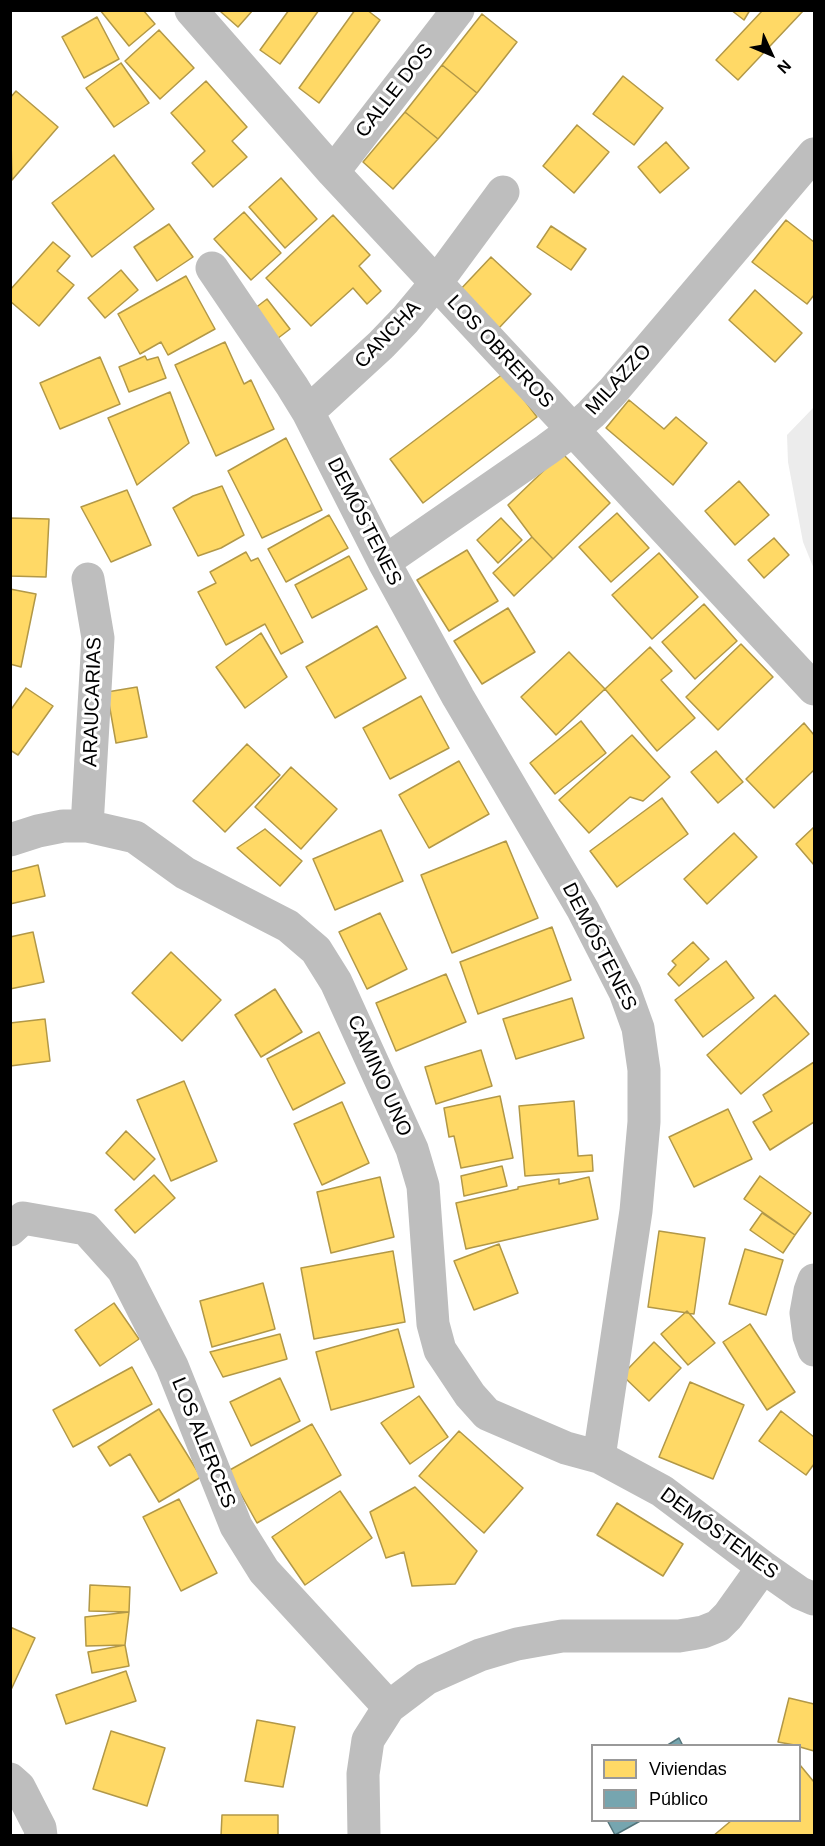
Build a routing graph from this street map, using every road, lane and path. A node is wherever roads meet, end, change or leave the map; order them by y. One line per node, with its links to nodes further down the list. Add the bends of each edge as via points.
1 (191, 10): 4 (street, LOS OBREROS)
2 (458, 10): 4 (street, CALLE DOS)
3 (814, 154): 9 (street, MILAZZO, via 613,391)
4 (333, 172): 7 (street, LOS OBREROS)
5 (503, 192): 7 (street, CANCHA)
6 (212, 268): 8 (street, DEMÓSTENES)
7 (436, 283): 8 (street, CANCHA, via 381,345); 9 (street, LOS OBREROS)
8 (308, 412): 10 (street, DEMÓSTENES)
9 (573, 430): 10 (street, MILAZZO); 12 (street, LOS OBREROS)
10 (384, 562): 18 (street, DEMÓSTENES, via 583,910 625,992 638,1028 644,1070 644,1122 636,1211)
11 (88, 579): 13 (street, ARAUCARIAS, via 98,639)
12 (814, 689)
13 (87, 826): 14 (street, CAMINO UNO, via 63,826); 18 (street, CAMINO UNO, via 135,837 185,873 288,926 316,950 336,982 412,1149 423,1186 433,1324 440,1350 487,1414 566,1448)
14 (10, 840)
15 (10, 1230): 21 (street, LOS ALERCES, via 23,1218 86,1229 123,1270 172,1365 236,1526 264,1571)
16 (814, 1280): 17 (street, via 806,1313)
17 (814, 1350)
18 (599, 1457): 19 (street, DEMÓSTENES, via 680,1503)
19 (763, 1567): 20 (street, DEMÓSTENES); 21 (street, via 728,1616 718,1626 703,1632 679,1636 562,1636 518,1644 480,1655 426,1679)
20 (814, 1599)
21 (389, 1707): 24 (street, via 368,1740 363,1774)
22 (10, 1779): 23 (street, via 19,1787)
23 (41, 1836)
24 (364, 1836)

